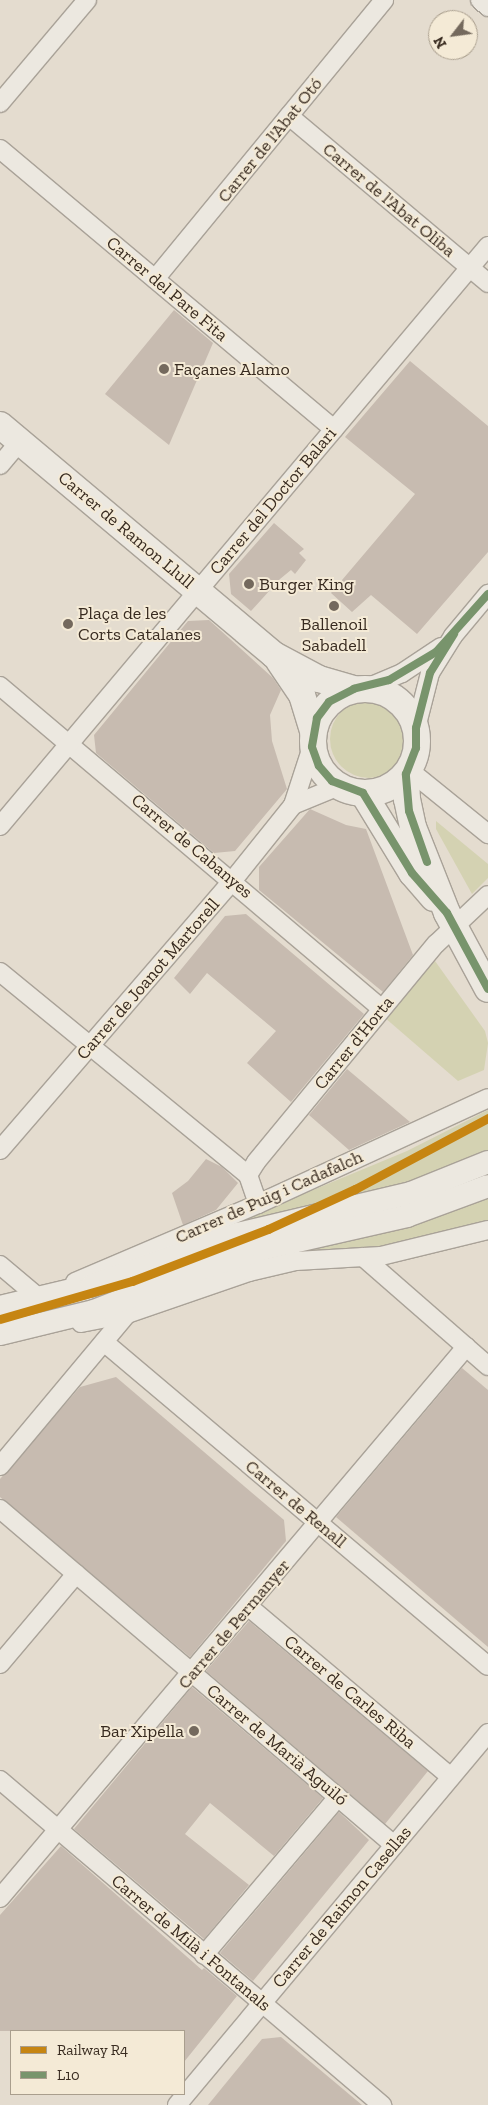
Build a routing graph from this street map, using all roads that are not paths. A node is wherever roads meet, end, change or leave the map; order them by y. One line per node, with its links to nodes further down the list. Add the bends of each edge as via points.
1 (88, 0): 5 (street)
2 (384, 0): 6 (street, Carrer de l'Abat Otó)
3 (480, 0): 4 (street)
4 (488, 7)
5 (0, 103)
6 (289, 116): 9 (street, Carrer de l'Abat Oliba); 10 (street, Carrer de l'Abat Otó)
7 (0, 149): 10 (street, Carrer del Pare Fita)
8 (488, 246): 9 (street, Carrer del Doctor Balari)
9 (470, 268): 11 (street, Carrer de l'Abat Oliba); 12 (street, Carrer del Doctor Balari)
10 (155, 279): 12 (street, Carrer del Pare Fita)
11 (488, 283)
12 (334, 429): 15 (street, Carrer del Doctor Balari)
13 (10, 433): 14 (street); 15 (main road, Carrer de Ramon Llull)
14 (0, 465)
15 (198, 590): 18 (main road, Carrer de Ramon Llull); 23 (street, Carrer del Doctor Balari)
16 (488, 594): 17 (street)
17 (453, 636): 20 (street, via 417,664); 21 (street, via 430,672)
18 (274, 654): 20 (main road, via 319,679); 22 (main road, via 302,695)
19 (0, 686): 23 (street, Carrer de Cabanyes)
20 (362, 688): 21 (main road, via 399,702); 22 (main road, via 322,710)
21 (416, 728): 24 (main road, via 416,748)
22 (313, 739): 25 (main road, via 325,774); 27 (street, Carrer de Joanot Martorell)
23 (71, 743): 28 (street, Carrer del Doctor Balari); 30 (street, Carrer de Cabanyes)
24 (407, 772): 26 (main road, via 384,789); 29 (street); 32 (main road, via 413,827)
25 (339, 786): 26 (main road); 27 (street, Carrer de Joanot Martorell)
26 (363, 793): 32 (main road, via 412,873)
27 (293, 805): 30 (street, Carrer de Joanot Martorell)
28 (0, 826)
29 (488, 834)
30 (233, 880): 35 (street, Carrer de Cabanyes); 36 (street, Carrer de Joanot Martorell)
31 (488, 895): 32 (street, Carrer d'Horta)
32 (450, 920): 34 (main road); 35 (street, Carrer d'Horta, via 436,944)
33 (0, 972): 36 (street)
34 (488, 989)
35 (382, 1009): 40 (street, Carrer d'Horta)
36 (90, 1046): 38 (street, Carrer de Joanot Martorell); 40 (street)
37 (486, 1097): 42 (street, Carrer de Puig i Cadafalch)
38 (0, 1150)
39 (488, 1162): 46 (street, via 411,1193 238,1234 129,1273)
40 (252, 1169): 42 (street)
41 (488, 1186): 49 (street, via 407,1216 244,1254 94,1310)
42 (258, 1204): 46 (street, Carrer de Puig i Cadafalch, via 99,1270)
43 (488, 1230): 44 (street, via 416,1250)
44 (363, 1257): 48 (street, via 296,1261 249,1272 185,1291); 52 (street)
45 (0, 1265): 46 (street)
46 (47, 1296): 47 (street)
47 (0, 1307)
48 (127, 1314): 49 (street, via 79,1324); 51 (street)
49 (35, 1325): 50 (street)
50 (0, 1334)
51 (104, 1342): 54 (street); 56 (street, Carrer de Renall)
52 (466, 1347): 53 (street); 56 (street, Carrer de Permanyer)
53 (488, 1366)
54 (0, 1466)
55 (0, 1508): 57 (street, Carrer de Marià Aguiló)
56 (319, 1523): 58 (street, Carrer de Permanyer); 60 (street, Carrer de Renall)
57 (76, 1574): 59 (street); 61 (street, Carrer de Marià Aguiló)
58 (248, 1607): 61 (street, Carrer de Permanyer); 63 (street, Carrer de Carles Riba)
59 (0, 1664)
60 (488, 1666)
61 (193, 1673): 65 (street, Carrer de Marià Aguiló); 66 (street, Carrer de Permanyer)
62 (488, 1733): 63 (street, Carrer de Raimon Casellas)
63 (451, 1777): 67 (street, Carrer de Raimon Casellas)
64 (0, 1780): 66 (street, Carrer de Milà i Fontanals)
65 (338, 1797): 67 (street, Carrer de Marià Aguiló); 69 (street)
66 (59, 1830): 68 (street, Carrer de Permanyer); 69 (street, Carrer de Milà i Fontanals)
67 (394, 1845): 70 (street, Carrer de Raimon Casellas)
68 (0, 1898)
69 (204, 1955): 70 (street, Carrer de Milà i Fontanals)
70 (261, 2003): 71 (street, Carrer de Raimon Casellas); 72 (street, Carrer de Milà i Fontanals)
71 (177, 2105)
72 (382, 2105)

